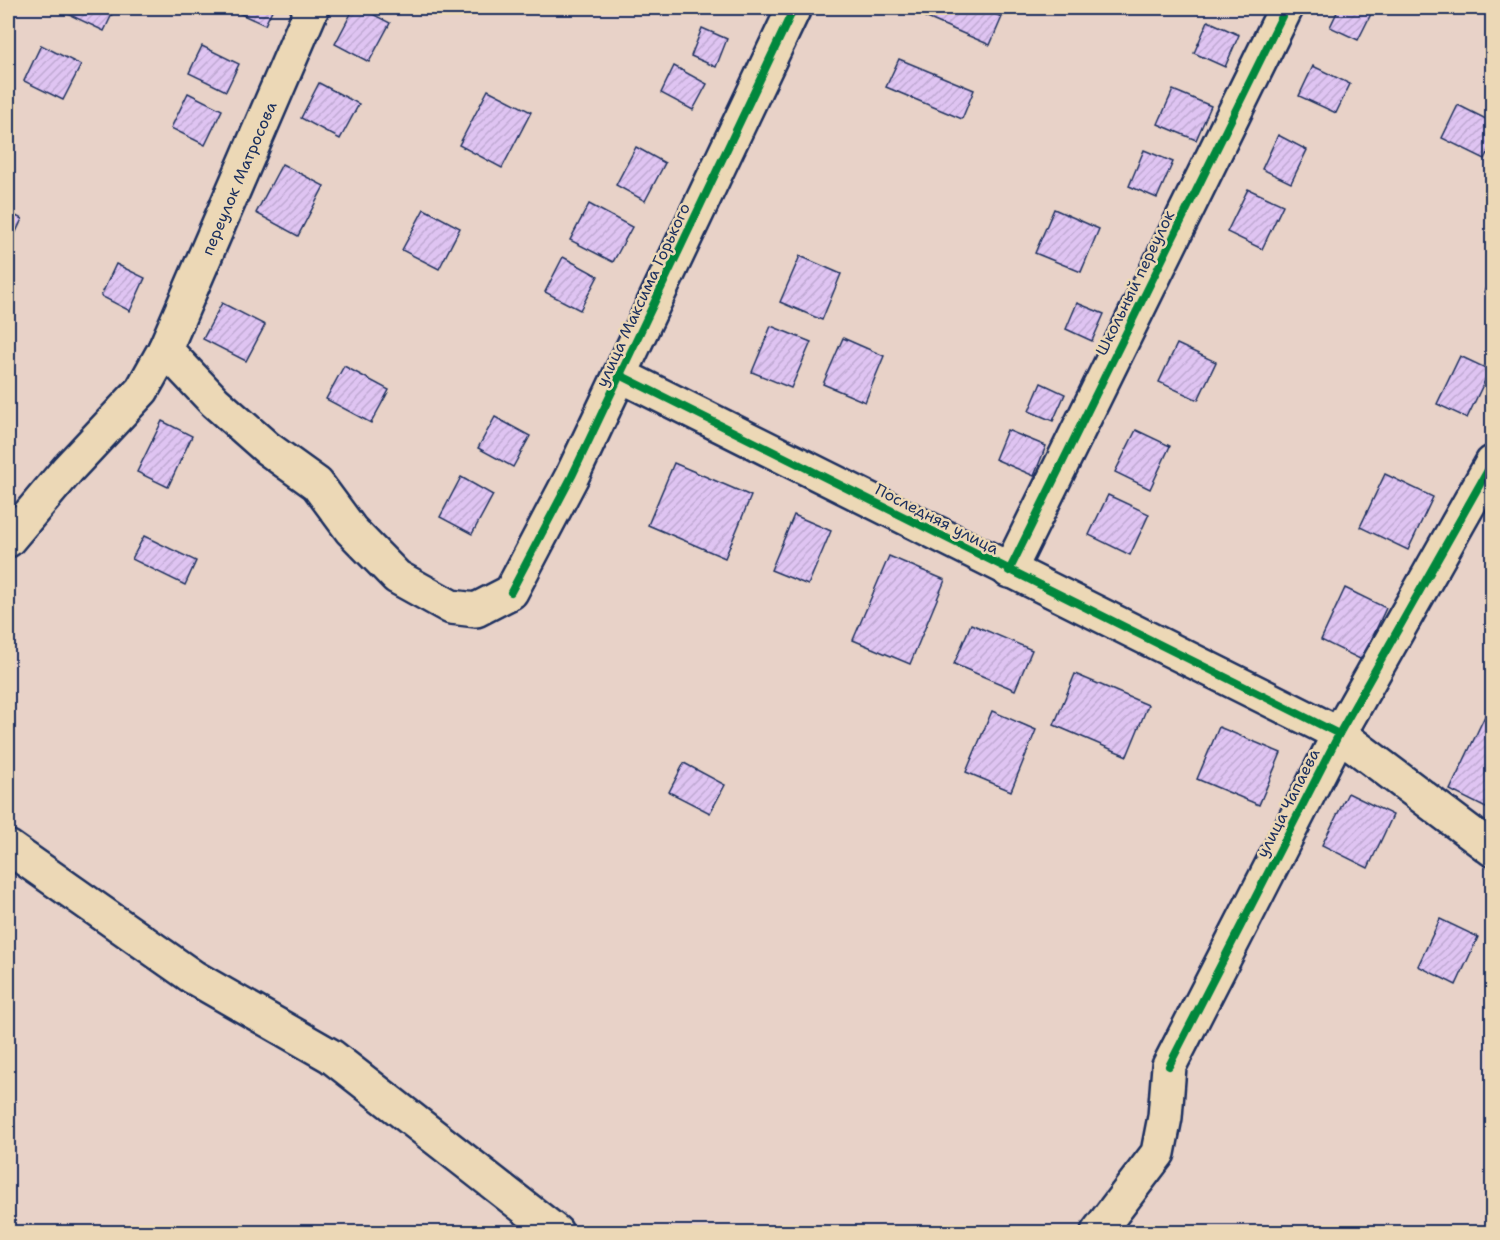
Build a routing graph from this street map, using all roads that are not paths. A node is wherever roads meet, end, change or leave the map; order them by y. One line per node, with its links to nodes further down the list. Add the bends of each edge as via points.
1 (312, 8): 4 (street, переулок Матросова)
2 (795, 8): 5 (street, улица Максима Горького)
3 (1286, 8): 8 (street, Школьный переулок)
4 (165, 350): 5 (street, улица Максима Горького, via 215,402 316,484 351,530 397,578 452,607 476,610 511,592 573,476); 7 (street, переулок Матросова, via 142,390 68,468)
5 (620, 375): 8 (street, Последняя улица)
6 (1492, 463): 9 (street, улица Чапаева)
7 (8, 540)
8 (1009, 571): 9 (street, Последняя улица)
9 (1339, 734): 11 (street, Последняя улица); 13 (street, улица Чапаева, via 1168,1066 1158,1153)
10 (8, 847): 12 (street, via 193,977 331,1056)
11 (1492, 849)
12 (556, 1233)
13 (1098, 1233)

